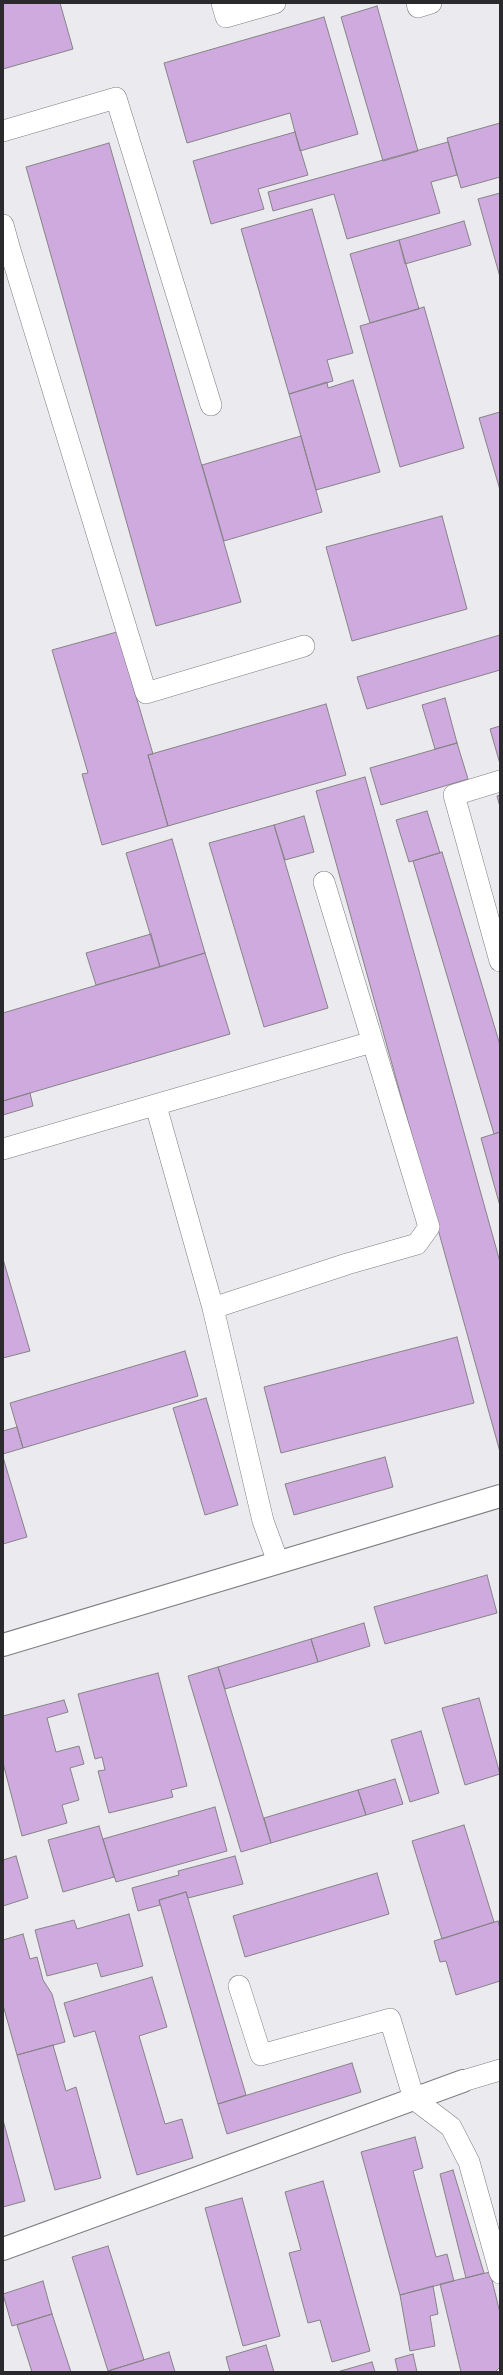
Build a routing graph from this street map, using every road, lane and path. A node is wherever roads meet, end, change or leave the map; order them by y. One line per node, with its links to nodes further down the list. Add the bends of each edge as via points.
1 (222, 3): 2 (lane, via 226,17)
2 (275, 3)
3 (417, 3): 4 (lane, via 418,6)
4 (431, 3)
5 (3, 131): 8 (lane, via 116,98)
6 (3, 225): 7 (lane)
7 (7, 251): 9 (lane, via 146,693)
8 (211, 405)
9 (304, 646)
10 (500, 781): 12 (lane, via 454,795)
11 (324, 882): 13 (lane)
12 (500, 961)
13 (372, 1042): 14 (lane); 16 (lane, via 428,1227 417,1244)
14 (156, 1106): 15 (lane); 16 (lane)
15 (3, 1149)
16 (213, 1308): 18 (lane, via 264,1521)
17 (500, 1496): 18 (street)
18 (278, 1562): 19 (street)
19 (3, 1645)
20 (239, 1986): 23 (lane, via 261,2055 390,2019)
21 (500, 2070): 22 (lane)
22 (464, 2081): 23 (street)
23 (414, 2099): 24 (street); 25 (lane, via 451,2127 469,2162)
24 (3, 2249)
25 (500, 2274)

